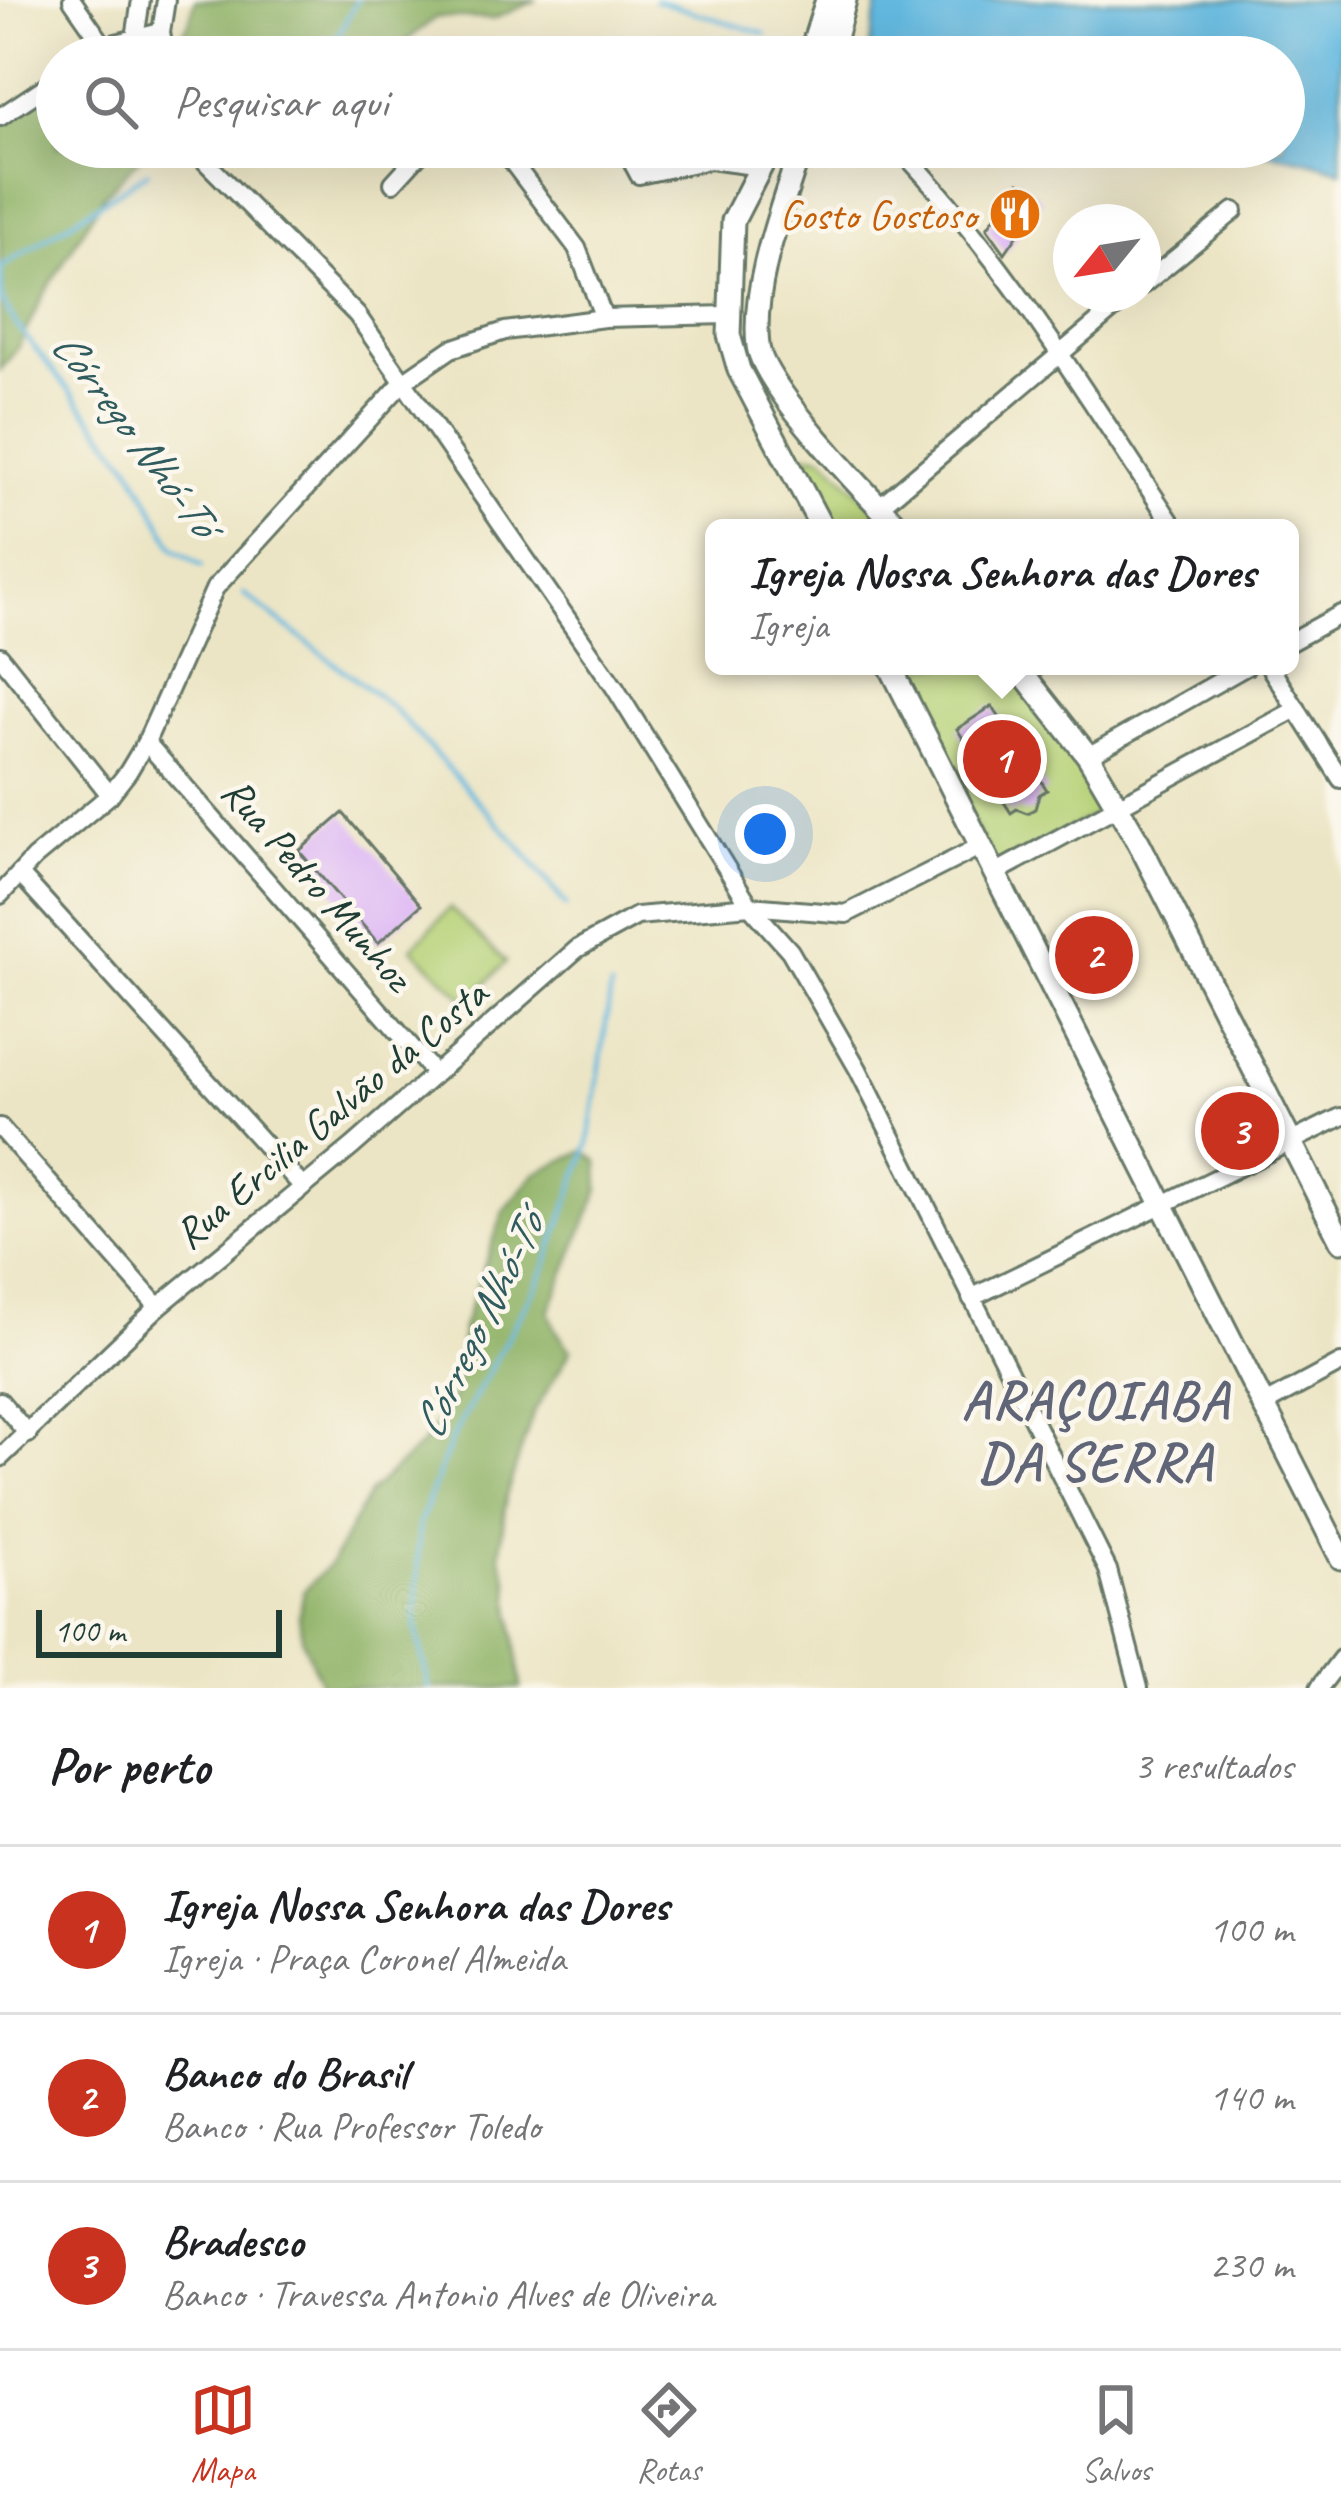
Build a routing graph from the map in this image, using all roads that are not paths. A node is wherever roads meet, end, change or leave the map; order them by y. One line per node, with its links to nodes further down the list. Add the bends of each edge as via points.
1 (72, 0): 7 (street)
2 (141, 0): 8 (street)
3 (166, 0): 6 (street)
4 (827, 0): 11 (main road)
5 (844, 0): 12 (main road)
6 (161, 32): 9 (street); 10 (street)
7 (89, 36)
8 (135, 36)
9 (144, 36)
10 (162, 36)
11 (816, 36)
12 (835, 36)
13 (36, 93): 14 (street)
14 (0, 116)
15 (212, 168): 32 (street, via 357,315)
16 (408, 168): 24 (street)
17 (517, 168): 30 (street, via 577,248)
18 (635, 168): 19 (street, via 639,175)
19 (672, 168)
20 (760, 168): 29 (main road, via 733,220)
21 (762, 168): 25 (main road)
22 (795, 168): 25 (main road)
23 (918, 168): 31 (street)
24 (393, 183)
25 (784, 205): 33 (main road, via 758,303 758,351 781,392)
26 (1234, 211): 27 (street)
27 (1161, 270)
28 (1109, 312): 31 (street)
29 (728, 315): 30 (street); 34 (main road, via 739,370)
30 (604, 318): 32 (street, via 505,332 451,350)
31 (1059, 353): 33 (street); 36 (street)
32 (403, 382): 45 (street, via 215,588); 54 (street, via 615,688)
33 (879, 507): 35 (main road)
34 (817, 519)
35 (891, 519)
36 (1169, 519)
37 (1341, 614): 38 (street)
38 (1299, 637)
39 (0, 656): 48 (street)
40 (895, 675): 50 (main road)
41 (1024, 675): 46 (main road)
42 (1230, 675): 46 (street)
43 (1275, 675): 44 (street)
44 (1297, 709): 47 (street); 49 (street)
45 (146, 742): 48 (street); 55 (street, Rua Pedro Munhoz)
46 (1088, 756): 49 (main road)
47 (1341, 779)
48 (110, 795): 51 (street)
49 (1118, 806): 52 (street); 58 (main road)
50 (981, 846): 52 (main road); 54 (street, Rua Ercilia Galvão da Costa, via 847,914)
51 (20, 874): 53 (street); 59 (street)
52 (993, 874): 60 (main road)
53 (0, 896)
54 (749, 906): 55 (street, Rua Ercilia Galvão da Costa, via 638,916 577,949); 62 (street, via 790,951 858,1069)
55 (434, 1073): 59 (street, Rua Ercilia Galvão da Costa)
56 (1341, 1117): 58 (street)
57 (0, 1127): 63 (street)
58 (1290, 1142): 60 (street); 61 (main road)
59 (302, 1186): 63 (street, Rua Ercilia Galvão da Costa)
60 (1161, 1204): 62 (street); 66 (main road)
61 (1341, 1241)
62 (970, 1298): 71 (street, via 1108,1570)
63 (158, 1306): 67 (street, Rua Ercilia Galvão da Costa)
64 (1341, 1363): 66 (street)
65 (0, 1401): 67 (street)
66 (1261, 1406): 69 (main road)
67 (28, 1434): 68 (street, Rua Ercilia Galvão da Costa)
68 (0, 1457)
69 (1341, 1558)
70 (1341, 1659): 72 (street)
71 (1139, 1688)
72 (1318, 1688)

